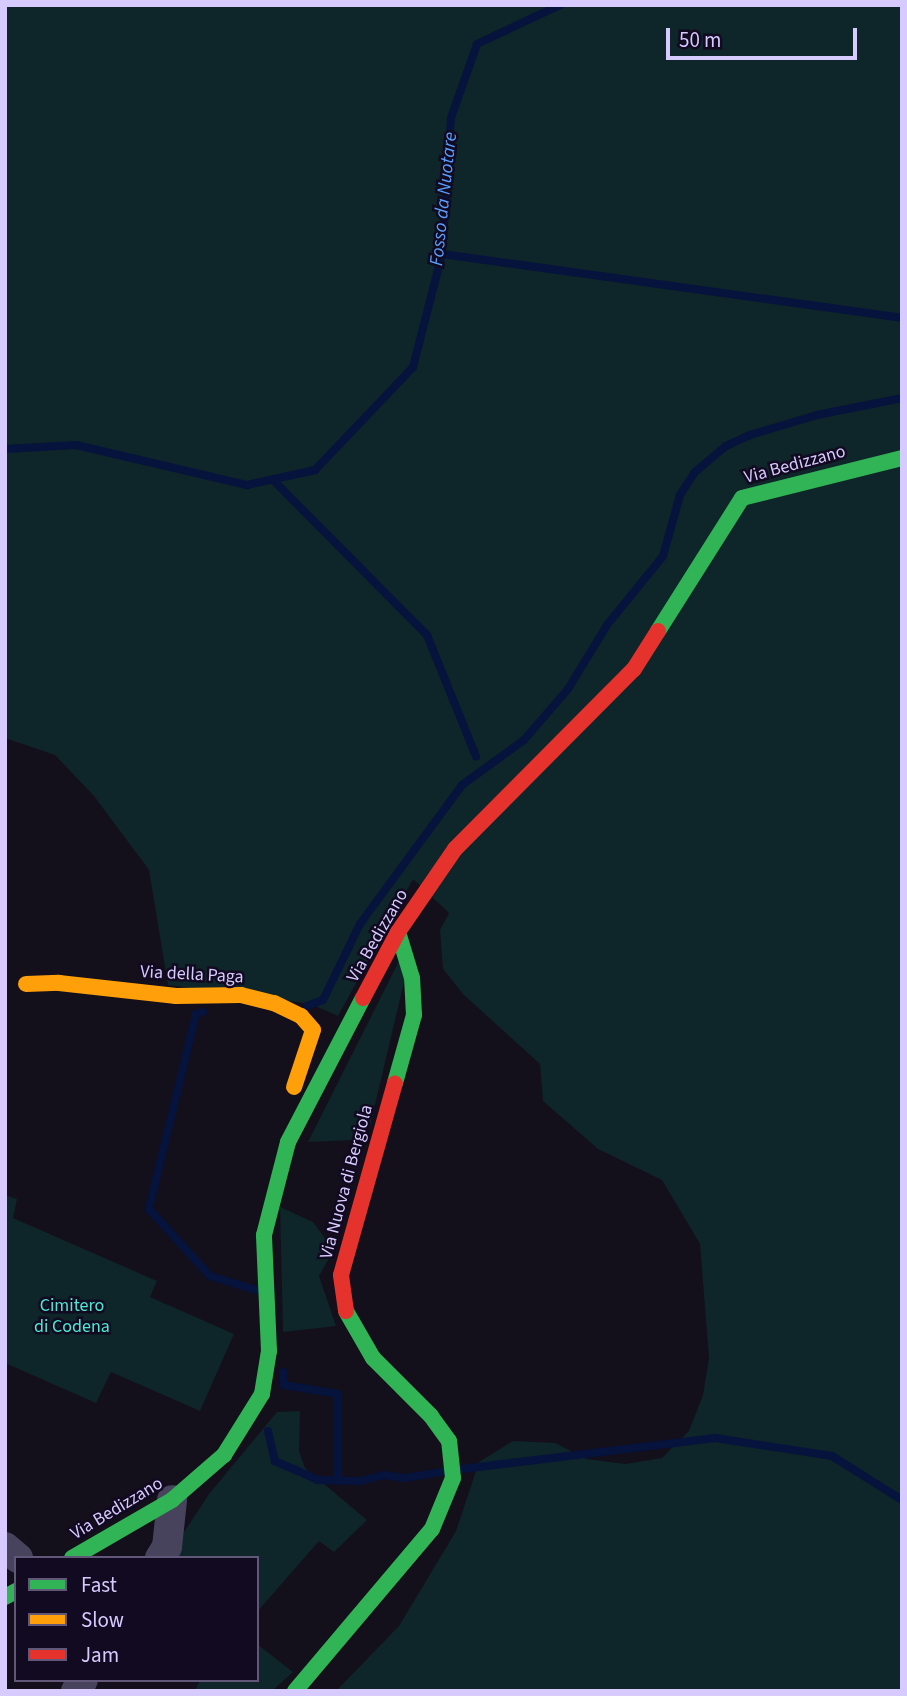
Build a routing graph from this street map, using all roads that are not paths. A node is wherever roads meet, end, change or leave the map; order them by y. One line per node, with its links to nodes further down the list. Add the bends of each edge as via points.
1 (902, 458): 2 (street, Via Bedizzano, via 742,498 634,669 455,849)
2 (398, 932): 4 (street, Via Bedizzano); 8 (street, Via Nuova di Bergiola, via 412,978 414,1015 341,1275 342,1286 345,1308 373,1358 431,1416 449,1441 453,1478 432,1529)
3 (26, 984): 4 (street, Via della Paga, via 59,983 176,996 241,995 301,1016 313,1030 290,1095 285,1118)
4 (288, 1142): 5 (street, Via Bedizzano, via 264,1234 269,1351 262,1394 223,1455)
5 (172, 1500): 6 (street, Via Bedizzano); 7 (street, via 167,1547)
6 (75, 1556)
7 (161, 1556)
8 (295, 1691)

